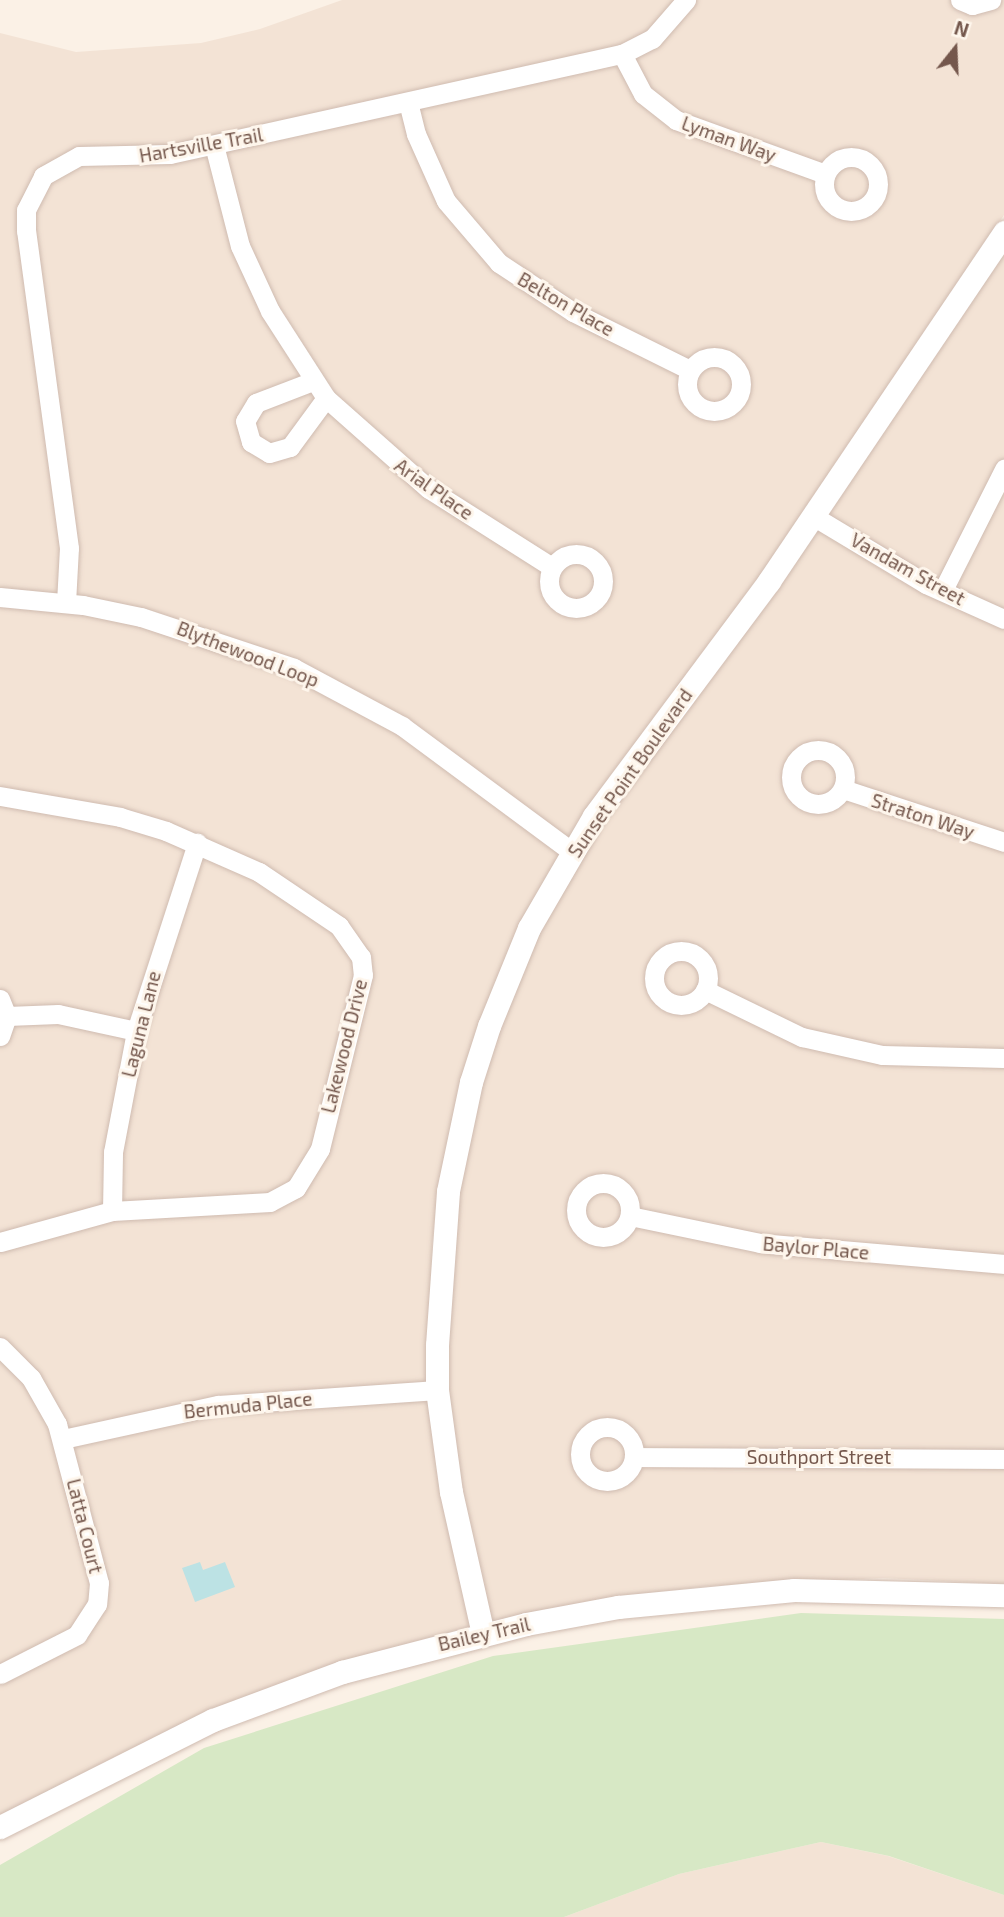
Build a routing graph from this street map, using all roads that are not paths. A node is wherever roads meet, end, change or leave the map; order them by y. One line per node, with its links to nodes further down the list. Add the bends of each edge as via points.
1 (686, 0): 4 (street, Hartsville Trail, via 652,39)
2 (960, 0): 3 (street, via 972,5)
3 (991, 0)
4 (622, 54): 5 (street, Hartsville Trail); 7 (street, Lyman Way, via 643,94 676,120)
5 (408, 102): 6 (street, Hartsville Trail); 9 (street, Belton Place, via 416,134 446,201 499,262 573,312)
6 (214, 145): 10 (street, Arial Place, via 240,246 270,311); 17 (street, Hartsville Trail, via 134,158 69,160 43,176 26,211 69,548)
7 (825, 174)
8 (1004, 232): 13 (street, Sunset Point Boulevard)
9 (690, 370)
10 (313, 381): 11 (street, Arial Place); 11 (street, via 256,403 246,421 251,442 269,453 290,447)
11 (326, 398): 14 (street, Arial Place, via 429,489)
12 (1004, 469): 15 (street)
13 (813, 516): 15 (street, Vandam Street); 23 (street, Sunset Point Boulevard)
14 (552, 567)
15 (943, 590): 18 (street, Vandam Street)
16 (0, 597): 17 (street, Blythewood Loop)
17 (66, 603): 23 (street, Blythewood Loop, via 204,634 294,668 402,726)
18 (1004, 619)
19 (843, 789): 21 (street, Straton Way)
20 (0, 796): 22 (street, Lakewood Drive, via 83,808)
21 (1004, 842)
22 (197, 843): 26 (street, Laguna Lane); 29 (street, Lakewood Drive, via 259,872 340,926 361,957 360,997 330,1096 320,1149 296,1188 270,1202)
23 (572, 852): 34 (street, Sunset Point Boulevard, via 524,941 471,1082 442,1245)
24 (705, 990): 28 (street, via 802,1037 882,1055)
25 (4, 1007): 26 (street); 27 (street)
26 (136, 1031): 29 (street, Laguna Lane, via 113,1152)
27 (0, 1036)
28 (1004, 1058)
29 (112, 1211): 31 (street, Lakewood Drive)
30 (630, 1216): 32 (street, Baylor Place, via 760,1243)
31 (0, 1242)
32 (1004, 1264)
33 (0, 1347): 35 (street, Latta Court, via 31,1378)
34 (437, 1390): 35 (street, Bermuda Place, via 218,1405); 39 (street, Sunset Point Boulevard, via 451,1492)
35 (63, 1439): 40 (street, Latta Court, via 97,1564 97,1604 77,1635)
36 (634, 1457): 37 (street, Southport Street)
37 (1004, 1459)
38 (1004, 1595): 39 (street, Bailey Trail, via 883,1589 720,1595 618,1607)
39 (483, 1634): 41 (street, Bailey Trail, via 342,1672 213,1720)
40 (0, 1674)
41 (0, 1827)

